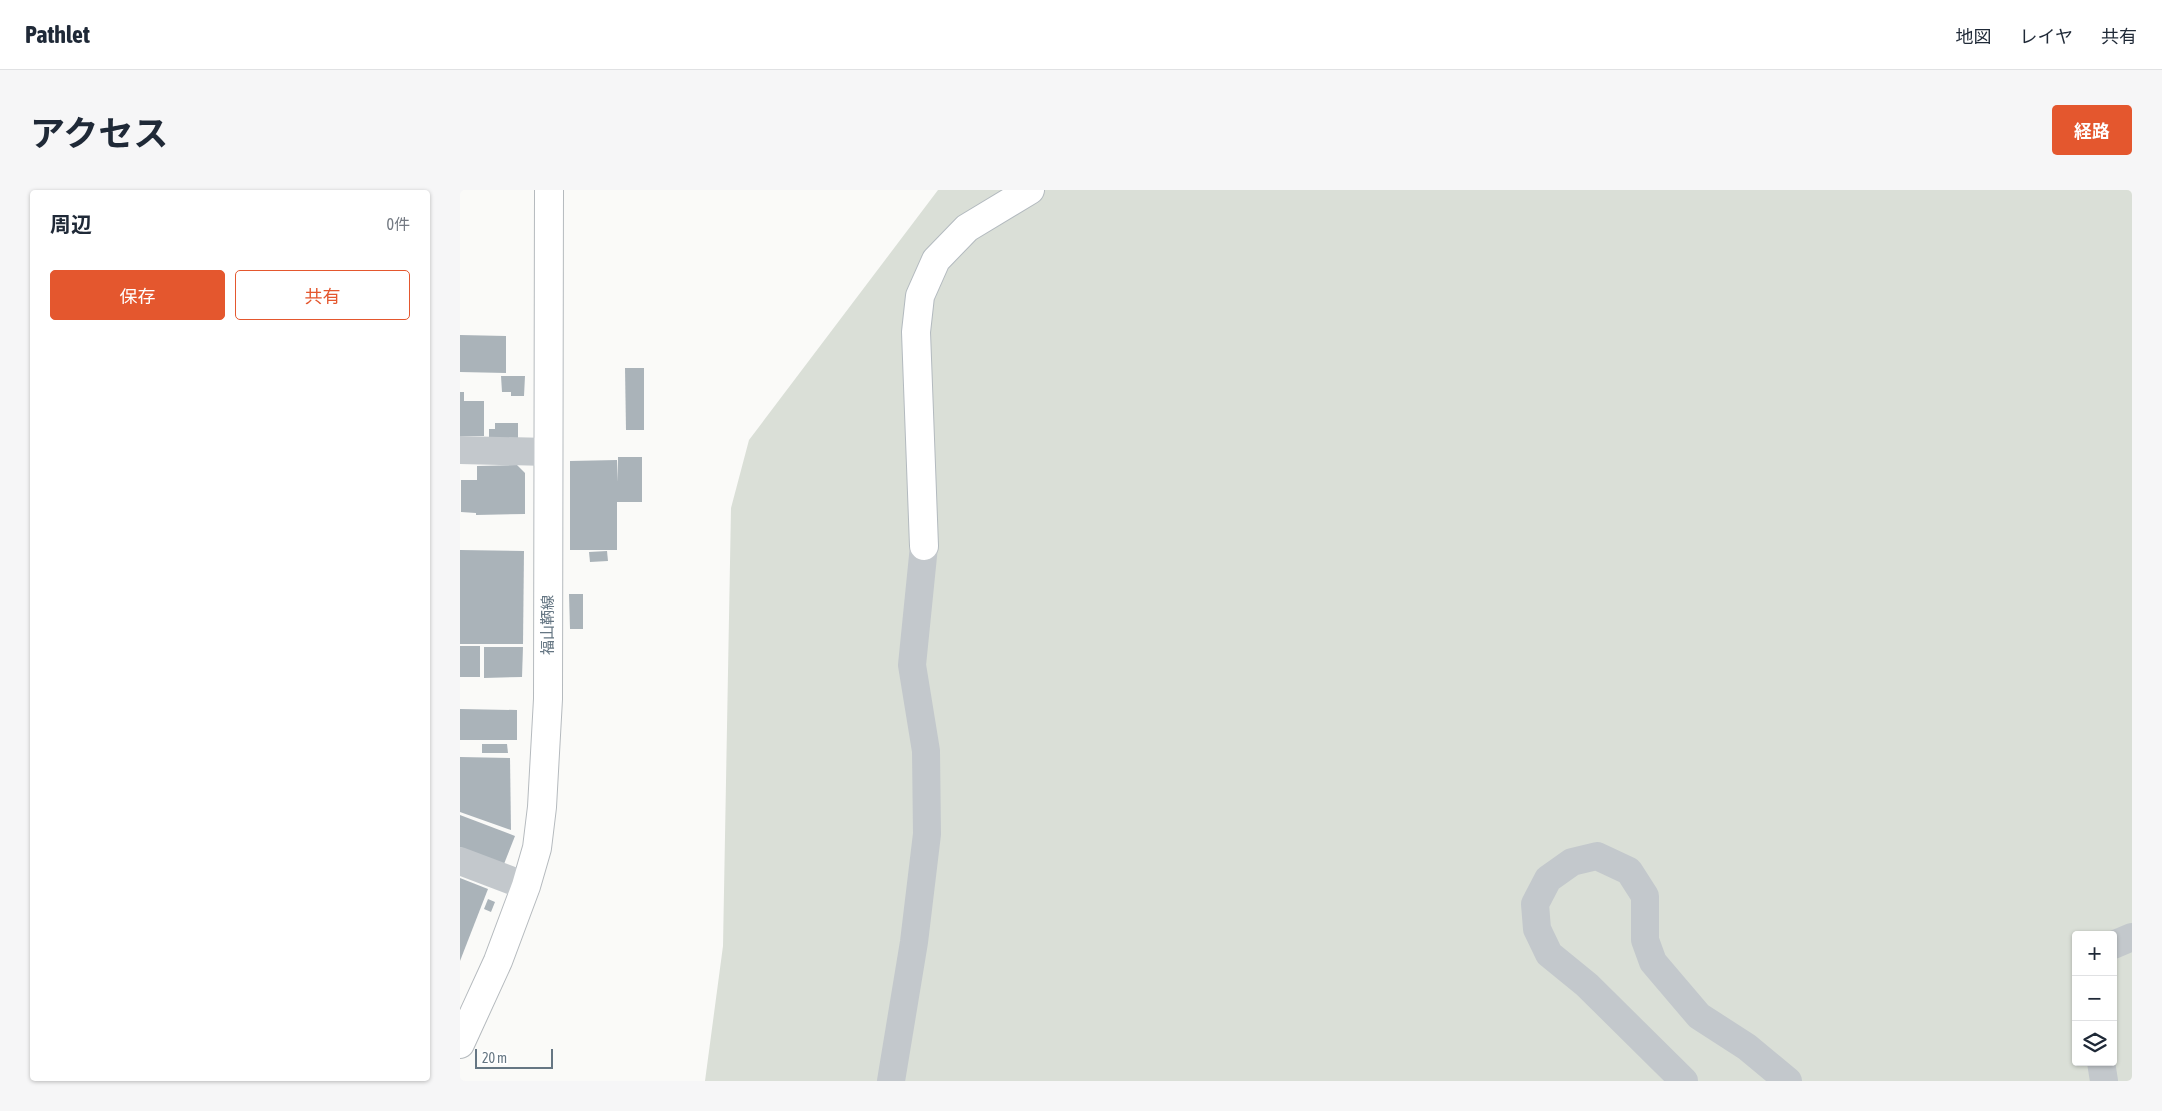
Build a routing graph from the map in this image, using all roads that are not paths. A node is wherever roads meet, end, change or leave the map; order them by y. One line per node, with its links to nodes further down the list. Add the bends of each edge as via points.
1 (549, 190): 4 (main road, 福山鞆線)
2 (1030, 190): 5 (main road, via 967,228 936,260 920,296 916,332)
3 (460, 450): 4 (street)
4 (548, 452): 7 (main road, 福山鞆線, via 546,755 537,848)
5 (924, 546): 12 (street, via 912,665 926,751 927,834 914,942)
6 (460, 861): 7 (street)
7 (526, 886): 10 (main road, 福山鞆線, via 498,960)
8 (2132, 937): 9 (street)
9 (2117, 943)
10 (460, 1044)
11 (2102, 1066): 15 (street)
12 (891, 1081)
13 (1684, 1081): 14 (street, via 1587,985 1549,954 1537,929 1536,904 1548,879 1572,862 1597,856 1629,871 1645,896 1645,940 1653,962 1699,1016 1747,1047)
14 (1788, 1081)
15 (2104, 1081)

